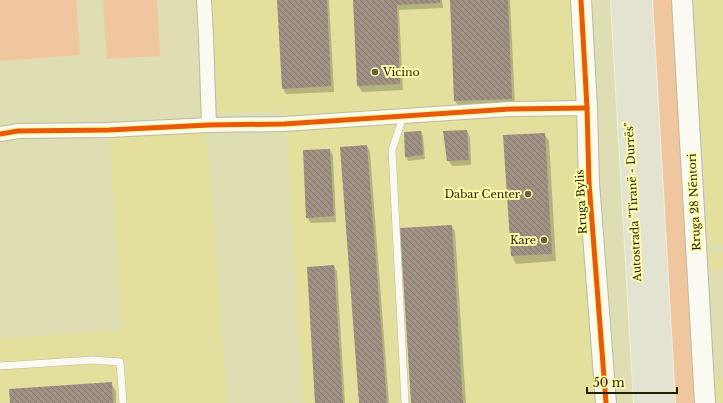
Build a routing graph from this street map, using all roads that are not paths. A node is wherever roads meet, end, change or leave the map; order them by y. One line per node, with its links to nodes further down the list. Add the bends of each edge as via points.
1 (204, 0): 8 (street)
2 (580, 0): 6 (main road, Rruga Bylis)
3 (622, 0): 14 (highway, Autostrada "Tiranë - Durrës")
4 (641, 0): 15 (highway, Autostrada "Tiranë - Durrës")
5 (682, 0): 16 (main road, Rruga 28 Nëntori, via 701,278)
6 (587, 108): 7 (street); 13 (main road, Rruga Bylis, via 589,183)
7 (401, 116): 8 (street, via 284,124); 12 (lane, via 392,150)
8 (209, 125): 9 (street, via 18,131)
9 (0, 134)
10 (0, 366): 11 (lane, via 93,360 120,362)
11 (123, 403)
12 (405, 403)
13 (606, 403)
14 (645, 403)
15 (664, 403)
16 (705, 403)

